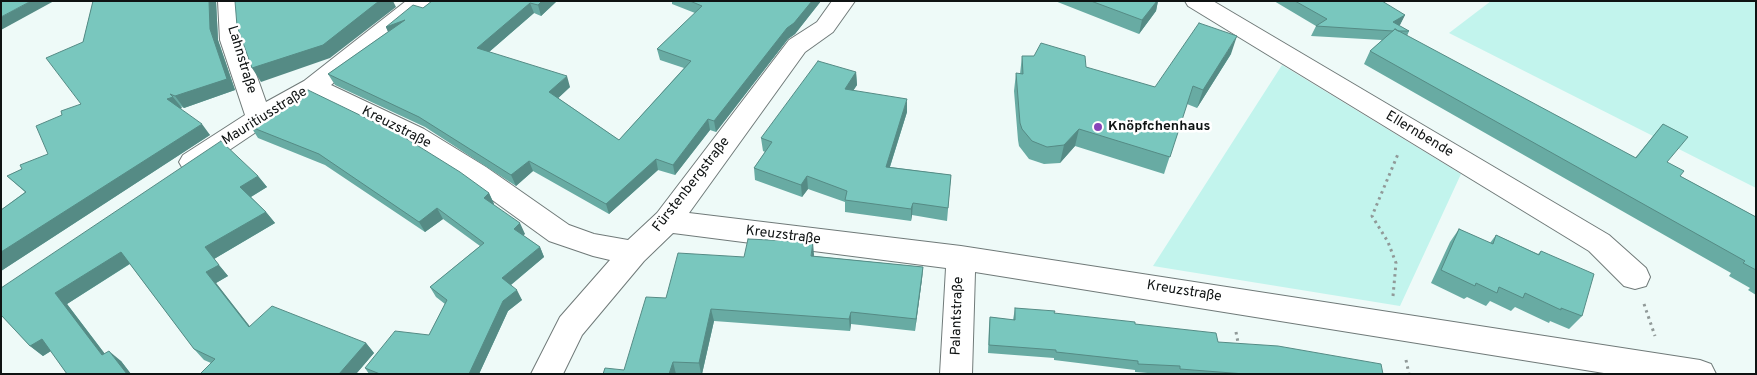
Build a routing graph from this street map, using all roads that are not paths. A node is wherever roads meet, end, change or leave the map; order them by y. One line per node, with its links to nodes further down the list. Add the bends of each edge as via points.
1 (229, 1): 6 (street, Lahnstraße, via 232,40)
2 (421, 1): 5 (street, Mauritiusstraße)
3 (844, 1): 8 (street, Fürstenbergstraße, via 825,27 797,46)
4 (1196, 1): 11 (street, Ellernbende, via 1600,243)
5 (312, 87): 6 (street, Mauritiusstraße); 9 (street, Kreuzstraße, via 415,136 476,174 559,233 593,245)
6 (259, 118): 7 (street, Mauritiusstraße)
7 (168, 178)
8 (667, 222): 9 (street, Fürstenbergstraße); 10 (street, Kreuzstraße)
9 (634, 253): 13 (street, Fürstenbergstraße, via 571,326)
10 (961, 258): 12 (street, Kreuzstraße); 14 (street, Palantstraße)
11 (1635, 277)
12 (1688, 371)
13 (547, 374)
14 (956, 374)

